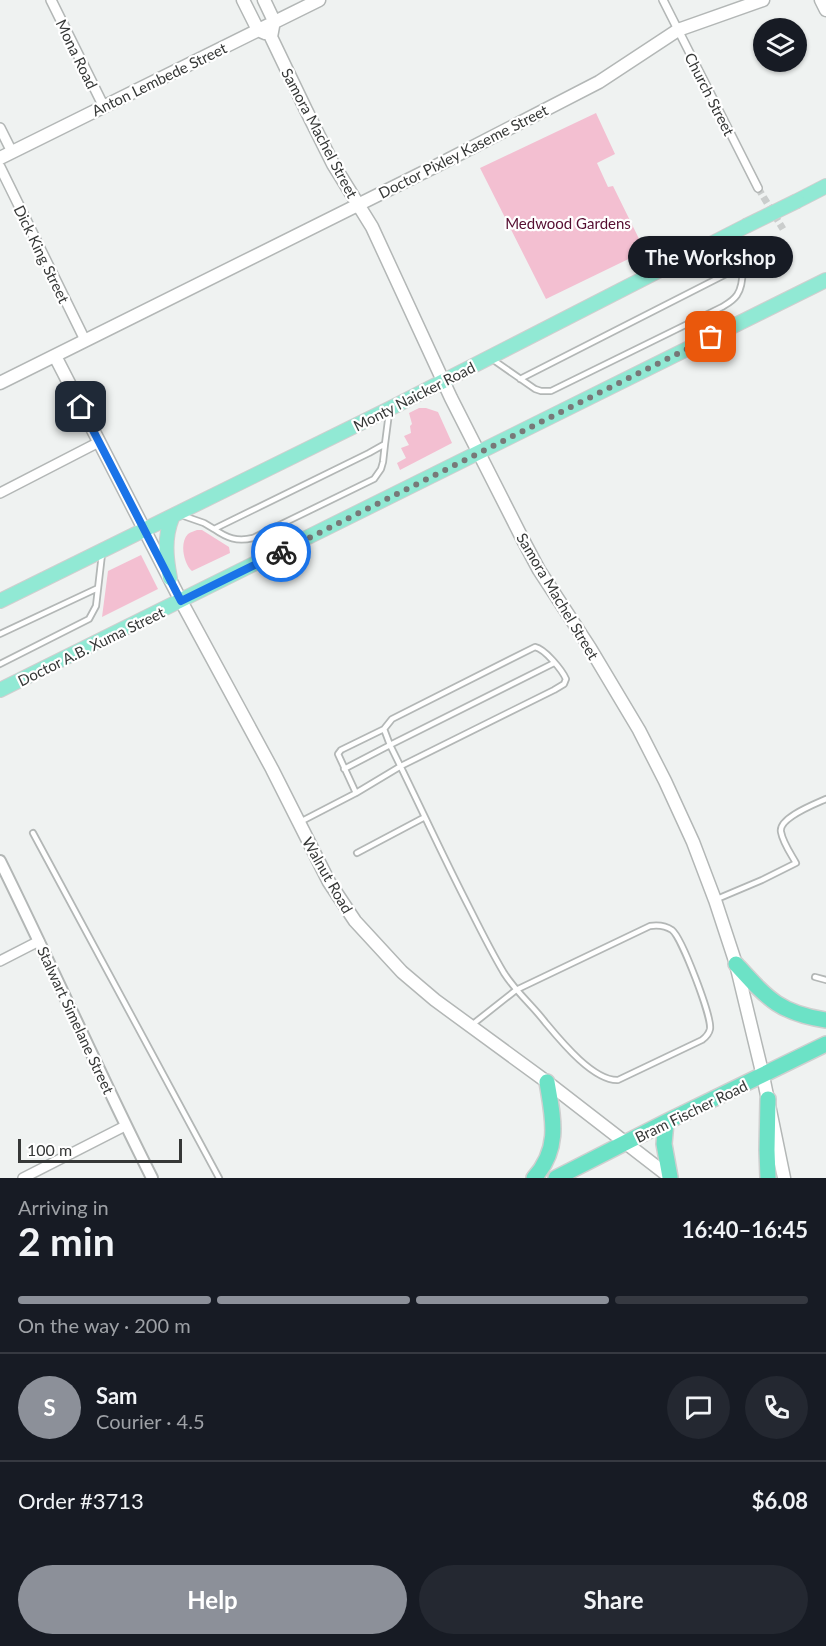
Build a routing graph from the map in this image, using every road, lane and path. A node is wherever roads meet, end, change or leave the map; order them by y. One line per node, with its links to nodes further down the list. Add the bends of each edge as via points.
1 (51, 0): 13 (street, Mona Road)
2 (243, 0): 10 (main road)
3 (264, 0): 9 (main road)
4 (319, 0): 9 (main road, Anton Lembede Street)
5 (663, 0): 11 (street, Church Street)
6 (763, 0): 11 (main road, Doctor Pixley Kaseme Street)
7 (821, 0): 8 (main road)
8 (826, 10)
9 (274, 21): 10 (main road, Anton Lembede Street); 12 (main road)
10 (258, 30): 12 (main road); 13 (main road, Anton Lembede Street)
11 (678, 30): 19 (street, Church Street); 20 (main road, Doctor Pixley Kaseme Street, via 599,82)
12 (271, 37): 20 (main road, Samora Machel Street, via 328,155)
13 (104, 107): 15 (main road, Anton Lembede Street)
14 (0, 128): 15 (street)
15 (12, 152): 16 (main road, Anton Lembede Street)
16 (0, 158)
17 (0, 167): 24 (street, Dick King Street)
18 (826, 186): 21 (main road, Monty Naicker Road, bridge)
19 (758, 188)
20 (358, 205): 24 (main road, Doctor Pixley Kaseme Street); 28 (main road, Samora Machel Street)
21 (742, 228): 22 (lane); 26 (main road, Monty Naicker Road)
22 (742, 266): 27 (lane); 27 (lane, via 741,287 722,308 551,391 541,392)
23 (826, 280): 33 (main road, Doctor A.B. Xuma Street)
24 (85, 340): 25 (main road, Doctor Pixley Kaseme Street)
25 (55, 356): 29 (main road, Doctor Pixley Kaseme Street); 31 (main road, Walnut Road)
26 (490, 357): 27 (lane); 28 (main road, Monty Naicker Road)
27 (520, 379)
28 (444, 381): 30 (main road, Monty Naicker Road); 33 (main road, Samora Machel Street)
29 (0, 383)
30 (389, 410): 32 (lane); 35 (main road, Monty Naicker Road)
31 (99, 442): 34 (street); 37 (main road, Walnut Road)
32 (385, 444): 36 (lane); 36 (lane, via 381,469 374,479 341,496 252,538 234,540)
33 (479, 452): 42 (main road, Doctor A.B. Xuma Street); 58 (main road, Samora Machel Street, via 539,570 644,740 693,842)
34 (0, 493)
35 (175, 516): 36 (lane); 37 (main road, Monty Naicker Road); 39 (main road, via 166,538)
36 (214, 529)
37 (145, 531): 38 (main road, Monty Naicker Road); 39 (main road, Walnut Road)
38 (102, 552): 40 (lane); 41 (main road, Monty Naicker Road)
39 (170, 578): 42 (main road, Walnut Road)
40 (98, 588): 43 (lane); 45 (lane, via 96,606 89,619)
41 (0, 601)
42 (181, 601): 46 (main road, Doctor A.B. Xuma Street); 54 (main road, Walnut Road)
43 (0, 634)
44 (554, 663): 47 (lane, via 535,647 393,719); 48 (lane); 49 (lane, via 566,679 564,684)
45 (0, 664)
46 (0, 690)
47 (384, 729): 48 (lane); 50 (lane, via 341,750 338,757)
48 (390, 745): 49 (lane); 50 (lane)
49 (401, 766): 51 (lane); 53 (lane)
50 (344, 769): 51 (lane)
51 (356, 793): 54 (lane)
52 (826, 799): 58 (lane, via 782,824 781,832 796,863)
53 (425, 817): 56 (lane); 64 (lane, via 489,947)
54 (299, 823): 66 (main road, Walnut Road, via 329,882 355,921 402,972)
55 (33, 832): 76 (lane)
56 (357, 853)
57 (0, 861): 59 (street, Stalwart Simelane Street)
58 (715, 900): 61 (main road, Samora Machel Street)
59 (39, 941): 60 (street); 72 (street, Stalwart Simelane Street)
60 (0, 961)
61 (736, 964): 65 (highway, via 771,1000 789,1011); 68 (main road, Samora Machel Street)
62 (815, 977): 63 (lane)
63 (826, 980)
64 (516, 990): 64 (lane, via 566,1048 611,1080 662,1060 710,1033 706,1007 687,959 673,931 665,927 650,926); 66 (lane)
65 (826, 1020)
66 (471, 1026): 69 (main road, Walnut Road)
67 (826, 1044): 68 (highway, Bram Fischer Road)
68 (763, 1076): 70 (main road, Samora Machel Street); 71 (highway, Bram Fischer Road)
69 (547, 1082): 73 (main road, Walnut Road); 77 (highway, via 553,1143)
70 (768, 1099): 80 (highway); 81 (main road, Samora Machel Street)
71 (666, 1122): 73 (highway, Bram Fischer Road); 79 (highway, via 664,1144)
72 (125, 1126): 74 (street); 75 (street, Stalwart Simelane Street)
73 (625, 1142): 78 (highway, Bram Fischer Road); 79 (main road, Walnut Road)
74 (23, 1178)
75 (152, 1178)
76 (219, 1178)
77 (534, 1178)
78 (556, 1178)
79 (671, 1178)
80 (768, 1178)
81 (784, 1178)

